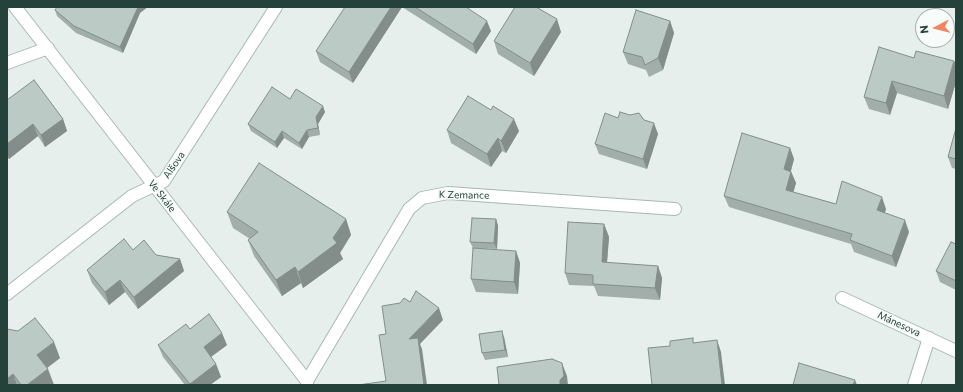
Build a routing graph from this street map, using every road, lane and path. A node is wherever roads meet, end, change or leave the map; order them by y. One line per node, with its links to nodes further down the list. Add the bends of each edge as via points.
1 (16, 7): 3 (street, Ve Skále)
2 (276, 7): 5 (street, Alšova, via 164,181)
3 (48, 48): 4 (street); 5 (street, Ve Skále)
4 (7, 63)
5 (154, 186): 7 (street, Alšova, via 132,196); 11 (street, Ve Skále)
6 (675, 209): 11 (street, K Zemance, via 448,193 422,198 409,209)
7 (7, 294)
8 (842, 298): 9 (street, Mánesova)
9 (929, 338): 10 (street, Mánesova); 12 (street)
10 (956, 351)
11 (307, 383)
12 (914, 385)

